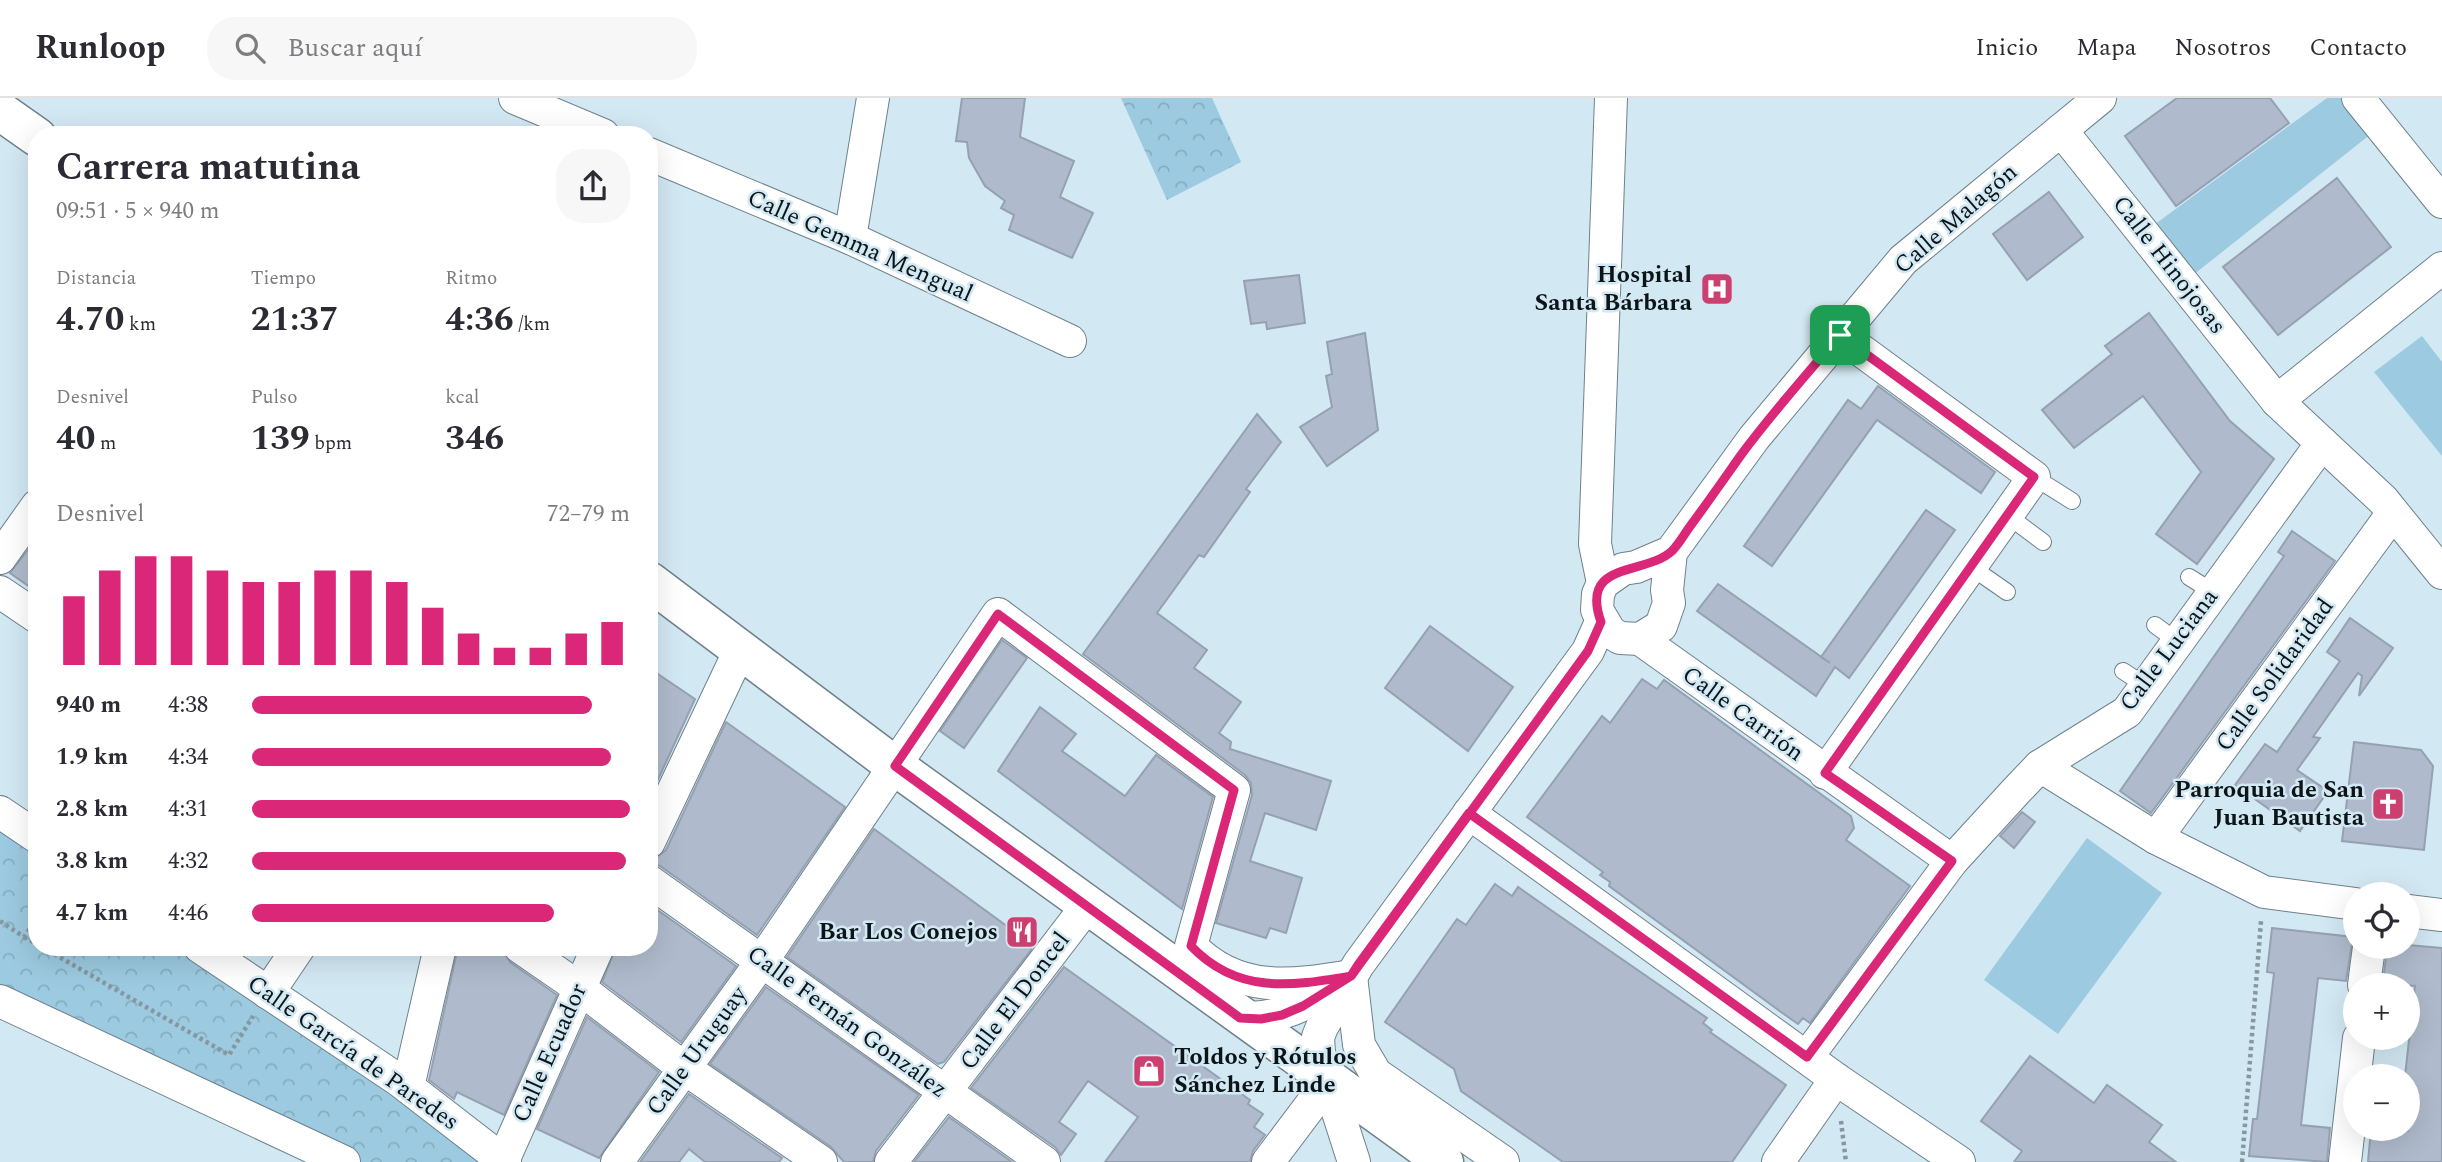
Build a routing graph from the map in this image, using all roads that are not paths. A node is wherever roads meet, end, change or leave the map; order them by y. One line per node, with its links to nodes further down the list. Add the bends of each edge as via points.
1 (515, 98): 7 (street)
2 (873, 98): 12 (street)
3 (1611, 98): 27 (street, via 1595,544)
4 (2100, 98): 8 (street, Calle Malagón)
5 (2358, 98): 11 (street)
6 (0, 111): 9 (main road)
7 (582, 126)
8 (2061, 130): 14 (street, Calle Malagón, via 1903,260); 16 (street, Calle Hinojosas)
9 (28, 131)
10 (658, 158): 12 (street, Calle Gemma Mengual)
11 (2438, 188)
12 (850, 238): 15 (street, Calle Gemma Mengual)
13 (2442, 268): 16 (street)
14 (1840, 335): 18 (street); 24 (street, Calle Malagón, via 1754,438)
15 (1070, 341)
16 (2277, 401): 17 (street, Calle Hinojosas)
17 (2322, 443): 20 (street, Calle Hinojosas); 37 (street, Calle Luciana, via 2201,584 2134,678 2127,712)
18 (2034, 477): 19 (lane); 21 (street)
19 (2072, 501)
20 (2393, 513): 28 (street, Calle Hinojosas); 43 (street, Calle Solidaridad)
21 (2007, 515): 23 (lane); 26 (street)
22 (28, 519): 25 (street)
23 (2043, 542)
24 (1671, 552): 27 (street); 30 (street)
25 (0, 558)
26 (1971, 567): 32 (lane); 38 (street)
27 (1621, 573): 30 (street, via 1650,572); 34 (street, via 1598,594 1597,610)
28 (2442, 573)
29 (658, 588): 35 (main road)
30 (1667, 590): 34 (street, via 1667,615)
31 (0, 592): 33 (street)
32 (2007, 592)
33 (28, 611)
34 (1631, 631): 38 (street, Calle Carrión); 40 (street, via 1588,651)
35 (740, 650): 36 (main road); 41 (street)
36 (895, 766): 47 (main road); 55 (street, Calle Uruguay); 56 (street, Calle Uruguay, via 998,614 1234,790 1191,946 1204,959 1255,982 1287,986)
37 (2040, 766): 43 (street); 44 (street, Calle Luciana)
38 (1825, 773): 44 (street, Calle Carrión)
39 (0, 812): 42 (street)
40 (1469, 813): 56 (street); 63 (street)
41 (658, 823)
42 (28, 831)
43 (2156, 838): 46 (street, via 2264,892)
44 (1952, 861): 63 (street, Calle Luciana)
45 (658, 887): 55 (street, Calle Fernán González)
46 (2343, 902)
47 (1087, 906): 60 (main road); 68 (street, Calle El Doncel)
48 (2420, 912): 49 (street)
49 (2442, 915)
50 (213, 956): 58 (street, Calle García de Paredes)
51 (293, 956): 58 (street)
52 (438, 956): 67 (street)
53 (533, 956): 57 (street)
54 (594, 956): 57 (street, Calle Ecuador)
55 (762, 961): 64 (street, Calle Uruguay); 68 (street, Calle Fernán González)
56 (1351, 976): 60 (street, via 1282,1015); 61 (street, via 1313,1025 1296,1036); 66 (street, via 1318,1037); 78 (street, via 1359,1045 1376,1074)
57 (578, 987): 64 (street); 69 (street, Calle Ecuador)
58 (268, 993): 67 (street, Calle García de Paredes)
59 (0, 1001): 70 (street)
60 (1240, 1018): 61 (main road)
61 (1272, 1040): 66 (main road)
62 (2358, 1050): 81 (street)
63 (1807, 1057): 65 (street)
64 (684, 1068): 71 (street, Calle Uruguay); 72 (street)
65 (1836, 1079): 79 (street); 80 (street)
66 (1329, 1081): 75 (street); 76 (street); 77 (main road)
67 (408, 1087): 69 (street, Calle García de Paredes)
68 (946, 1093): 73 (street, Calle El Doncel); 74 (street, Calle Fernán González)
69 (504, 1161)
70 (344, 1162)
71 (617, 1162)
72 (821, 1162)
73 (891, 1162)
74 (1044, 1162)
75 (1268, 1162)
76 (1354, 1162)
77 (1444, 1162)
78 (1503, 1162)
79 (1778, 1162)
80 (1959, 1162)
81 (2345, 1162)

